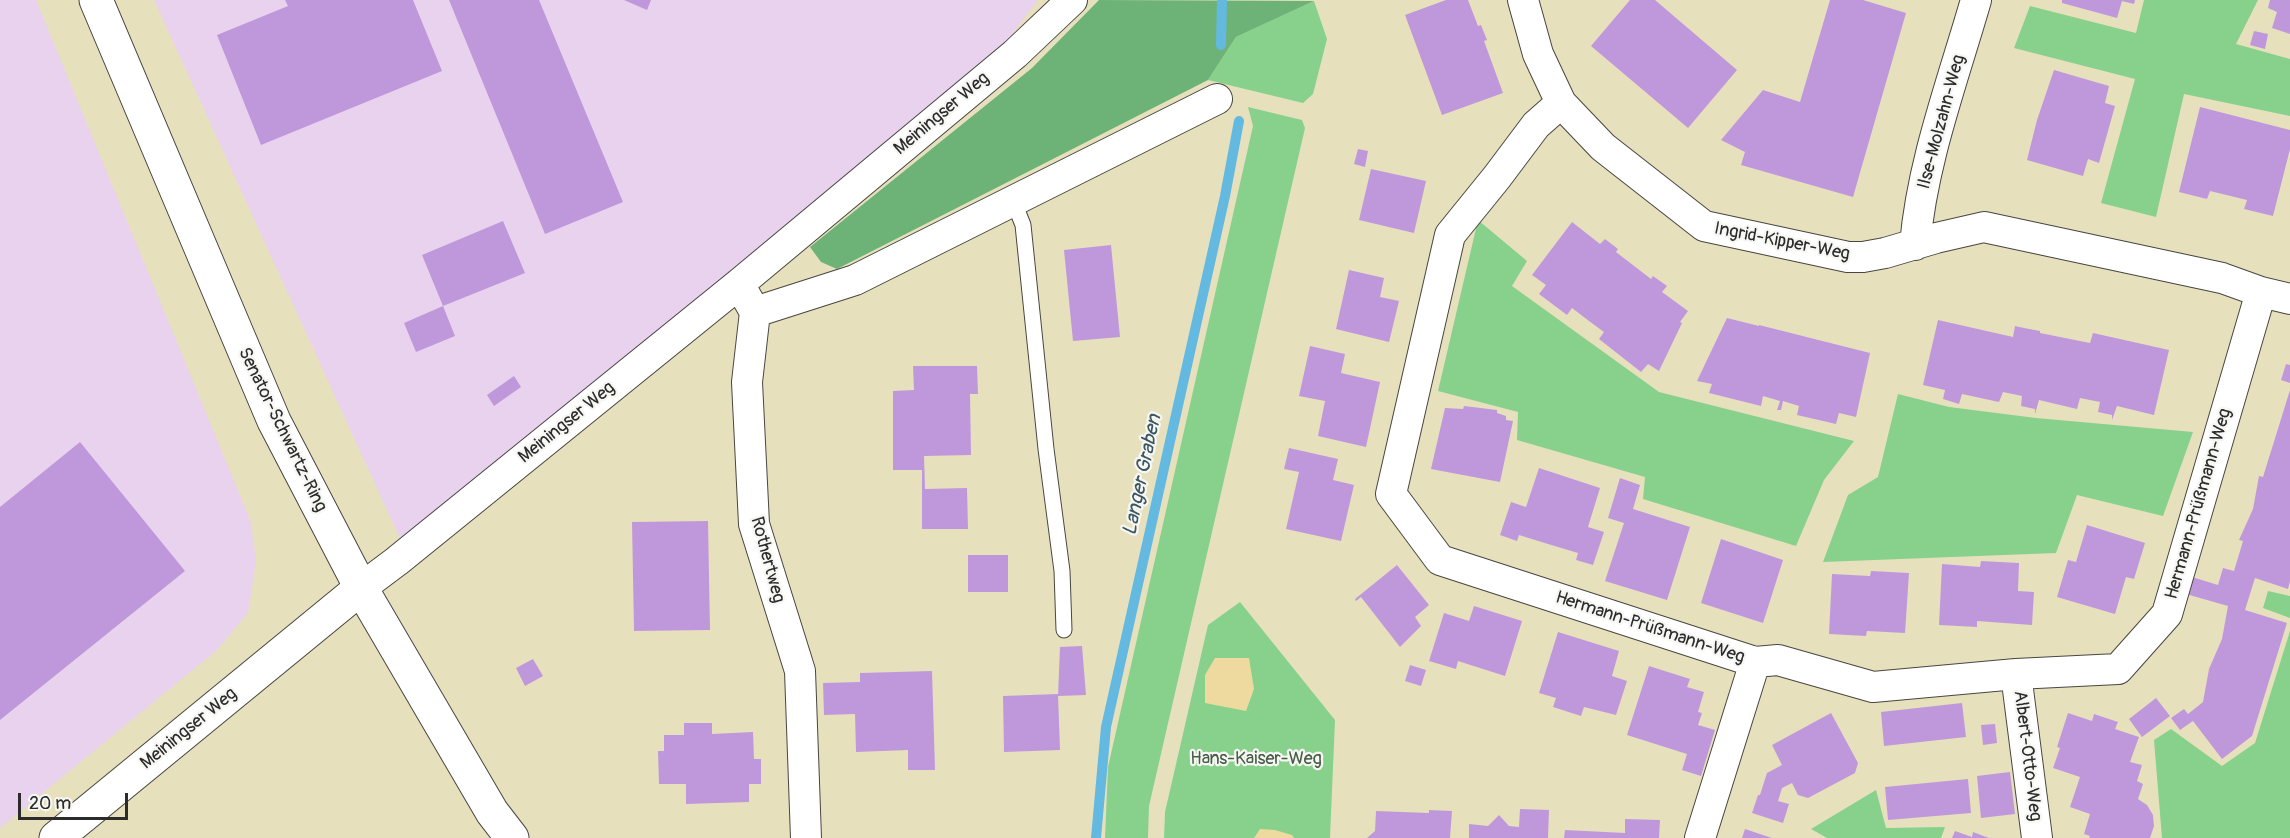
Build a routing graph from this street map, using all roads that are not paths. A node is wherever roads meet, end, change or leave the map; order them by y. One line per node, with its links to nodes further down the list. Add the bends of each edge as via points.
1 (96, 0): 13 (main road, Senator-Schwartz-Ring, via 274,421)
2 (1072, 0): 9 (street, Meiningser Weg, via 1015,54)
3 (1522, 0): 6 (street, Ingrid-Kipper-Weg, via 1538,54)
4 (1976, 0): 8 (street, Ilse-Molzahn-Weg, via 1925,178)
5 (1217, 99): 7 (street)
6 (1561, 103): 8 (street, Ingrid-Kipper-Weg, via 1603,147 1704,226 1848,257); 15 (street, Hermann-Prüßmann-Weg, via 1536,125 1450,235 1391,494 1440,560)
7 (1013, 200): 12 (street, via 855,280); 14 (lane, via 1023,225 1062,571)
8 (1915, 245): 10 (street, Ingrid-Kipper-Weg, via 1984,227 2222,278)
9 (739, 284): 12 (street); 13 (street, Meiningser Weg)
10 (2261, 292): 11 (street, Ingrid-Kipper-Weg); 16 (street, Hermann-Prüßmann-Weg, via 2167,614 2118,669)
11 (2290, 299)
12 (755, 312): 19 (street, Rothertweg, via 747,382 754,524 800,671)
13 (361, 588): 17 (main road, Meiningser Weg); 18 (main road, Senator-Schwartz-Ring, via 492,812)
14 (1064, 630)
15 (1755, 662): 16 (street, Hermann-Prüßmann-Weg, via 1778,660 1873,687); 20 (street)
16 (2016, 674): 21 (street, Albert-Otto-Weg)
17 (56, 838)
18 (512, 838)
19 (806, 838)
20 (1700, 838)
21 (2037, 838)

